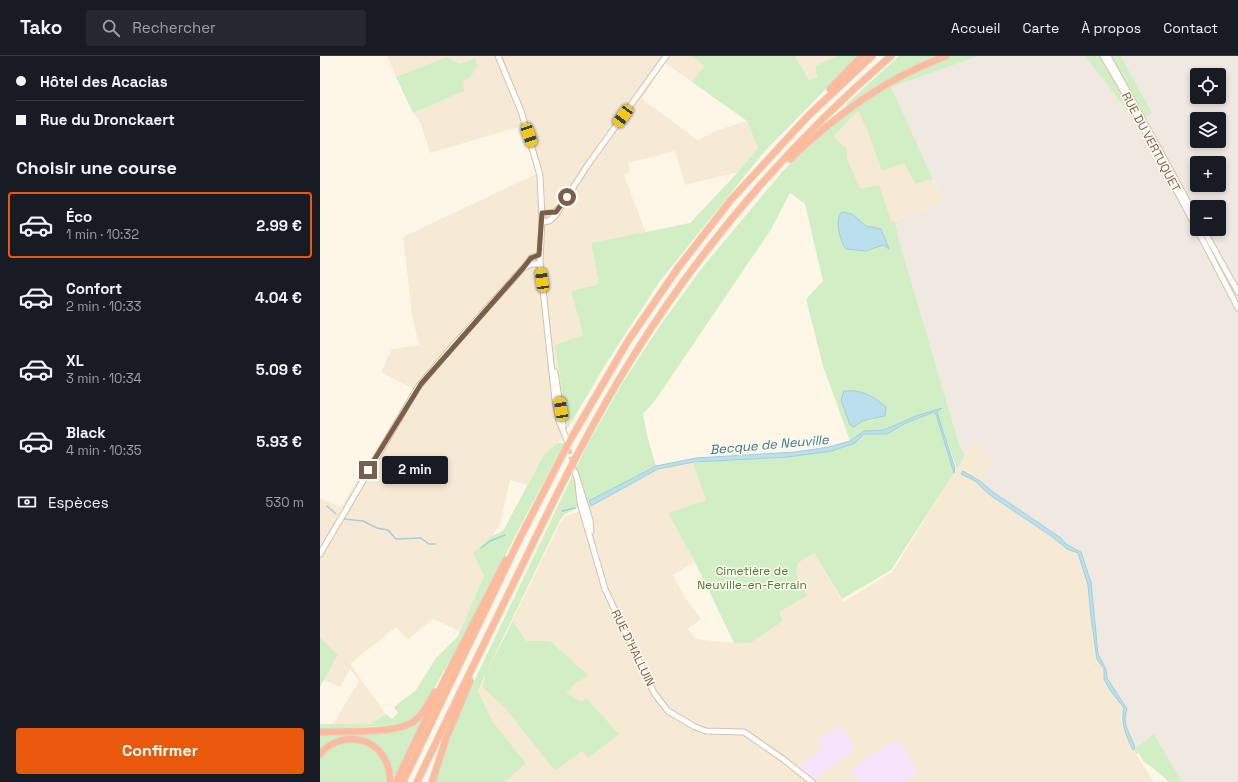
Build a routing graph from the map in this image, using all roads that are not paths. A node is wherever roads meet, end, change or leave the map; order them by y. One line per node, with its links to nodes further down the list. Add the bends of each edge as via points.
1 (498, 56): 13 (main road, via 537,161 541,180)
2 (666, 56): 11 (main road)
3 (862, 56): 9 (highway, via 783,137)
4 (872, 56): 9 (highway, via 808,116)
5 (891, 56): 10 (highway, via 825,117)
6 (946, 56): 10 (highway, via 897,77 851,106 816,134)
7 (1103, 56): 14 (main road, RUE DU VERTUQUET)
8 (1108, 56): 12 (main road, RUE DU VERTUQUET)
9 (748, 181): 25 (highway, via 698,240 632,334 569,442)
10 (752, 194): 27 (highway, via 688,274 618,381 568,470)
11 (561, 206): 13 (main road, via 553,213); 15 (main road, via 553,218)
12 (1190, 206)
13 (542, 213): 15 (main road)
14 (1190, 216)
15 (542, 222): 18 (main road)
16 (1201, 236): 22 (main road, RUE DU VERTUQUET)
17 (1207, 236): 21 (main road)
18 (539, 255): 19 (main road); 20 (main road, via 531,258)
19 (540, 264): 20 (main road); 23 (main road)
20 (524, 267): 26 (main road, via 418,387)
21 (1238, 292)
22 (1238, 308)
23 (550, 345): 23 (main road, via 557,413 567,440 563,426)
24 (575, 472): 36 (main road, RUE D'HALLUIN, via 579,500 606,592 657,697 668,711 695,727 706,731 744,732)
25 (518, 542): 28 (highway, via 510,551); 33 (highway)
26 (320, 554)
27 (488, 635): 34 (highway); 35 (highway, via 447,736)
28 (447, 674): 29 (highway, via 422,713 408,724 386,729); 32 (highway)
29 (320, 732)
30 (320, 754): 31 (highway, via 329,745 339,741 356,739 368,743 377,748 387,761)
31 (390, 782)
32 (396, 782)
33 (403, 782)
34 (417, 782)
35 (432, 782)
36 (812, 782)

